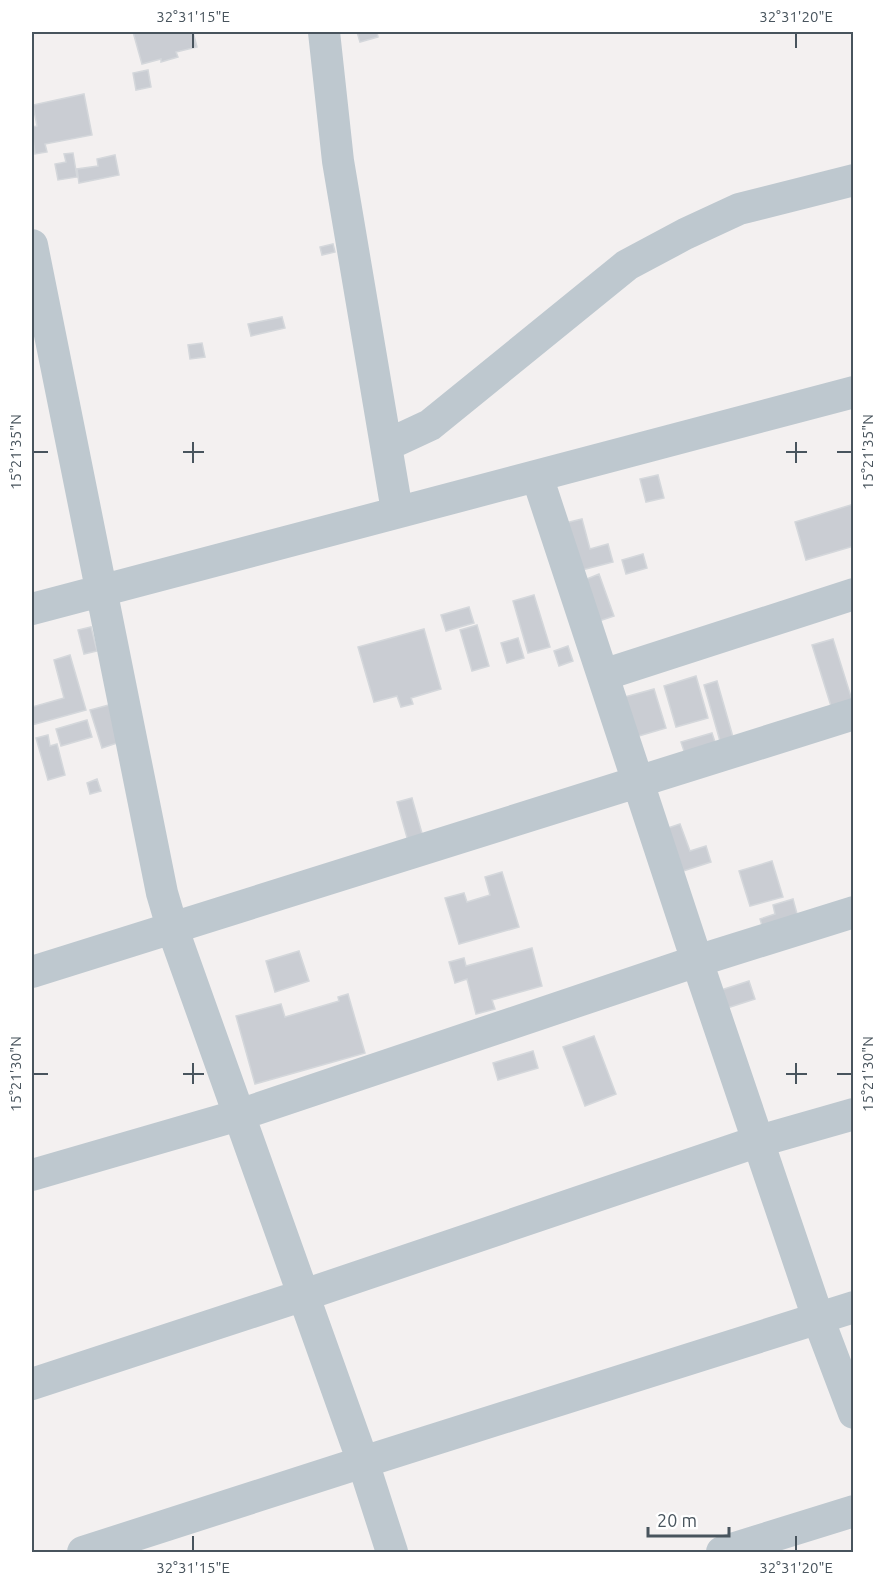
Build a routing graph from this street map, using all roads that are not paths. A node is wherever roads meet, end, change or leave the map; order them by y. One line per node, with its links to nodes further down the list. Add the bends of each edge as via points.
1 (324, 32): 5 (street, via 338,161)
2 (854, 180): 5 (street, via 739,209 627,265 430,425)
3 (32, 245): 8 (street)
4 (854, 392): 6 (street)
5 (387, 445): 7 (street)
6 (537, 476): 7 (street); 11 (street)
7 (397, 511): 8 (street)
8 (101, 590): 10 (street); 15 (street)
9 (854, 594): 11 (street)
10 (32, 609)
11 (603, 675): 13 (street)
12 (854, 714): 13 (street)
13 (638, 781): 15 (street); 16 (street)
14 (854, 912): 16 (street)
15 (172, 927): 17 (street); 19 (street)
16 (697, 962): 19 (street); 20 (street)
17 (32, 972)
18 (854, 1114): 20 (street)
19 (238, 1115): 21 (street); 22 (street)
20 (759, 1141): 22 (street); 24 (street)
21 (32, 1176)
22 (304, 1295): 25 (street); 27 (street)
23 (854, 1307): 24 (street)
24 (818, 1318): 26 (street); 27 (street)
25 (32, 1384)
26 (854, 1413)
27 (363, 1462): 29 (street); 30 (street)
28 (854, 1511): 31 (street)
29 (83, 1552)
30 (392, 1552)
31 (722, 1552)

